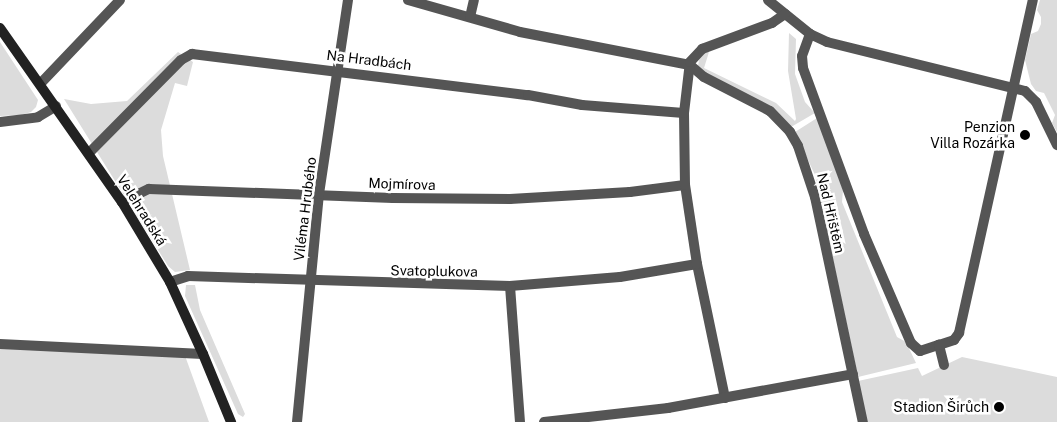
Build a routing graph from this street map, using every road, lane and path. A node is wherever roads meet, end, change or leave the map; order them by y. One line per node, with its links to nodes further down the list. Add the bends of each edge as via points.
1 (120, 0): 13 (street)
2 (348, 0): 12 (street, Viléma Hrubého)
3 (408, 0): 8 (street)
4 (474, 0): 8 (street)
5 (768, 0): 7 (street)
6 (1034, 0): 14 (street)
7 (785, 14): 10 (street); 11 (street, via 772,23 702,49)
8 (470, 17): 11 (street, via 574,43)
9 (0, 28): 13 (street, Velehradská)
10 (810, 34): 14 (street, via 827,42); 28 (street, via 802,56 803,68 864,234 910,343 920,351)
11 (690, 65): 16 (street); 31 (street, Nad Hřištěm, via 704,78 770,111 795,139 815,197)
12 (337, 70): 16 (street, Na Hradbách, via 582,104); 19 (street, Na Hradbách, via 192,54 182,60); 21 (street, Viléma Hrubého)
13 (40, 84): 15 (street, Velehradská)
14 (1014, 89): 18 (street, via 1033,97); 28 (street, via 959,333 954,340)
15 (56, 106): 17 (street, via 38,117); 19 (street, Velehradská)
16 (684, 112): 20 (street)
17 (0, 122)
18 (1057, 145)
19 (89, 153): 22 (street, Velehradská)
20 (685, 185): 21 (street, Mojmírova, via 602,195 510,199); 23 (street)
21 (319, 194): 22 (street, Mojmírova, via 149,188); 24 (street, Viléma Hrubého)
22 (122, 202): 25 (street, Velehradská)
23 (697, 264): 26 (street, Svatoplukova, via 620,277); 32 (street)
24 (310, 281): 25 (street, Svatoplukova, via 188,276); 26 (street, Svatoplukova); 34 (street, Viléma Hrubého)
25 (170, 282): 29 (street, Velehradská)
26 (510, 286): 35 (street)
27 (0, 344): 29 (street)
28 (940, 345): 30 (street)
29 (204, 354): 33 (street, Velehradská)
30 (944, 365)
31 (853, 374): 32 (street); 37 (street, Nad Hřištěm)
32 (725, 398): 36 (street)
33 (231, 422)
34 (297, 422)
35 (520, 422)
36 (544, 422)
37 (863, 422)

